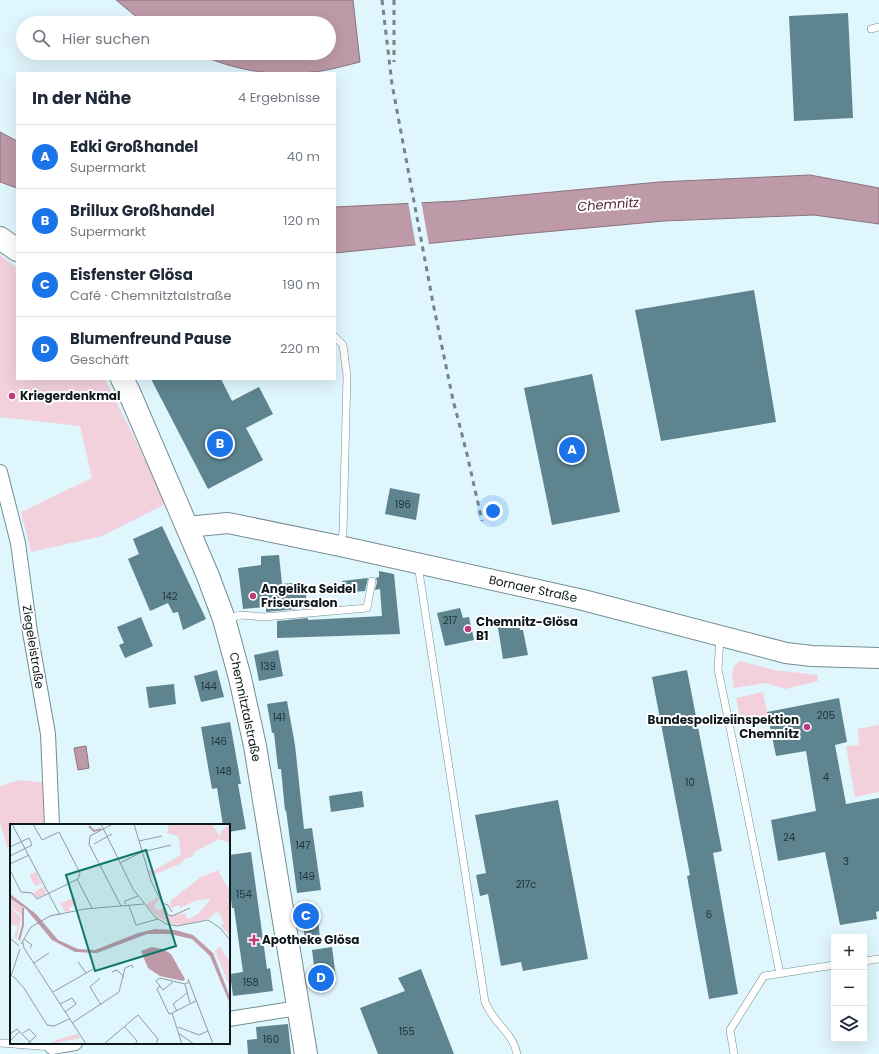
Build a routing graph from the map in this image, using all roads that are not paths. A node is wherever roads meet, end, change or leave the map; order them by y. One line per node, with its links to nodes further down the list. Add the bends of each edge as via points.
1 (879, 27): 2 (lane)
2 (870, 29)
3 (0, 238): 4 (main road)
4 (16, 249)
5 (336, 338): 9 (lane, via 343,345 347,376 343,533)
6 (122, 380): 8 (main road, Chemnitztalstraße)
7 (0, 472): 15 (street, Ziegeleistraße, via 18,543 48,734)
8 (187, 527): 9 (main road, Bornaer Straße, via 228,523); 12 (main road, Chemnitztalstraße)
9 (340, 546): 10 (main road, Bornaer Straße)
10 (418, 564): 13 (main road, Bornaer Straße, via 638,613); 28 (lane, via 486,1002 516,1047)
11 (372, 581): 12 (lane, via 367,608 264,617 241,615)
12 (224, 619): 20 (main road, Chemnitztalstraße, via 248,709)
13 (720, 636): 14 (main road, Bornaer Straße, via 812,656); 19 (lane, via 718,669)
14 (879, 658)
15 (52, 824)
16 (879, 958): 17 (lane)
17 (867, 960)
18 (831, 966): 19 (lane)
19 (780, 974): 29 (lane, via 764,976 730,1030)
20 (298, 1008): 21 (street); 27 (main road, Chemnitztalstraße)
21 (230, 1019)
22 (0, 1043): 24 (lane)
23 (10, 1044): 26 (lane)
24 (10, 1044)
25 (70, 1044): 26 (street)
26 (52, 1048)
27 (306, 1054)
28 (517, 1054)
29 (734, 1054)

